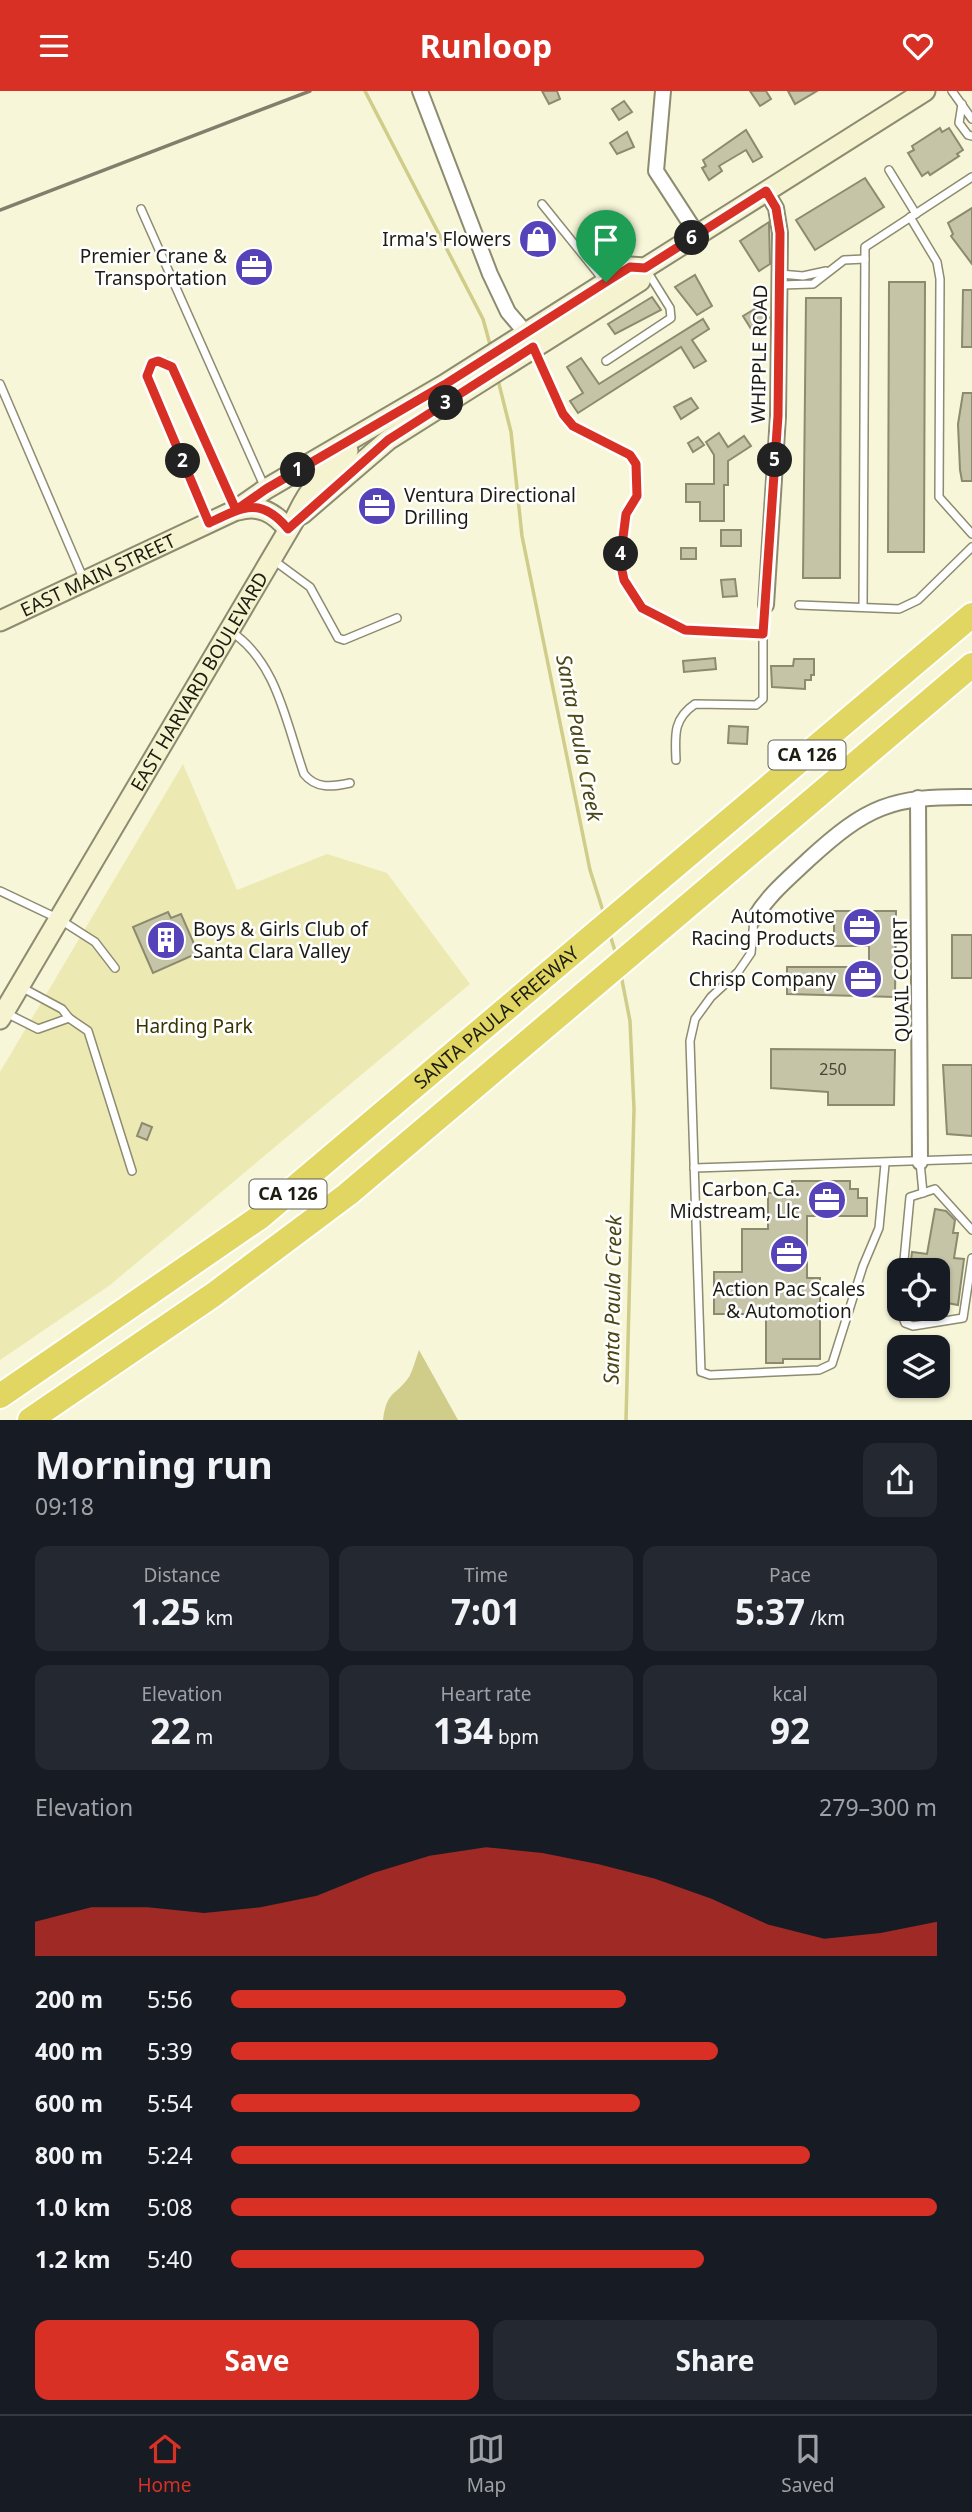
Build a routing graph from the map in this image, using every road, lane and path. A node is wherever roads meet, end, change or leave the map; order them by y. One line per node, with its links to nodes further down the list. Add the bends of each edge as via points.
1 (420, 91): 19 (street, via 490,274)
2 (663, 91): 14 (street, via 656,171)
3 (925, 91): 10 (main road)
4 (952, 91): 5 (lane)
5 (961, 104): 6 (lane); 7 (lane, via 959,123)
6 (972, 119)
7 (972, 136)
8 (889, 170): 13 (lane)
9 (972, 177): 13 (lane)
10 (766, 191): 14 (main road); 17 (street, WHIPPLE ROAD, via 779,220)
11 (542, 204): 18 (lane)
12 (141, 209): 23 (lane)
13 (913, 215): 15 (lane, via 865,247); 27 (lane, via 937,262 940,279 939,496)
14 (697, 234): 16 (main road)
15 (865, 259): 17 (lane, via 844,260 813,284); 33 (lane)
16 (645, 268): 18 (main road, via 630,267); 19 (main road, via 640,281); 20 (lane, via 670,308 671,318)
17 (780, 279): 31 (street, WHIPPLE ROAD, via 778,416)
18 (606, 282): 19 (main road)
19 (524, 344): 22 (main road); 38 (lane, via 573,426 630,455 636,464 637,496 626,514 620,561 624,580 642,608 685,630)
20 (606, 361)
21 (0, 384): 30 (lane)
22 (448, 392): 23 (main road, EAST MAIN STREET); 26 (main road, EAST HARVARD BOULEVARD, via 333,464 304,500)
23 (266, 489): 24 (main road, EAST MAIN STREET)
24 (236, 510): 25 (main road, EAST MAIN STREET); 25 (lane, via 172,367 166,362 152,363 147,376); 26 (main road, EAST MAIN STREET, via 268,510)
25 (209, 523): 30 (main road, EAST MAIN STREET)
26 (292, 524): 29 (main road, EAST HARVARD BOULEVARD)
27 (972, 534)
28 (972, 547): 33 (lane, via 909,605)
29 (271, 559): 35 (lane, via 310,587 338,638 344,640); 37 (main road, EAST HARVARD BOULEVARD)
30 (84, 581): 36 (main road, EAST MAIN STREET)
31 (766, 605): 38 (lane)
32 (799, 605): 33 (lane)
33 (863, 607)
34 (972, 615): 63 (highway, SANTA PAULA FREEWAY / CA 126, via 260,1217)
35 (397, 618)
36 (0, 621)
37 (229, 631): 41 (lane, via 248,643 268,673 309,781 321,786); 45 (main road, EAST HARVARD BOULEVARD)
38 (763, 634): 40 (lane, via 764,699 756,705 695,704 687,709 674,731)
39 (972, 665): 64 (highway, SANTA PAULA FREEWAY / CA 126, via 575,1004 279,1248)
40 (676, 760)
41 (350, 783)
42 (972, 797): 43 (street)
43 (918, 798): 46 (street, via 879,807 851,822 766,898); 52 (street, QUAIL COURT)
44 (0, 891): 45 (lane)
45 (59, 919): 47 (lane, via 95,942); 48 (main road, EAST HARVARD BOULEVARD)
46 (754, 919): 54 (lane, via 751,953 695,1019 690,1041)
47 (115, 968)
48 (19, 986): 49 (main road, EAST HARVARD BOULEVARD); 50 (lane, via 62,1009)
49 (2, 1015): 50 (lane, via 38,1029)
50 (69, 1018): 55 (lane, via 88,1031)
51 (972, 1159): 52 (lane)
52 (920, 1162): 53 (lane); 56 (lane)
53 (885, 1164): 54 (lane); 54 (lane, via 879,1228 832,1364 819,1370 710,1375 701,1372)
54 (694, 1168)
55 (132, 1171)
56 (923, 1193): 57 (lane, via 935,1189); 58 (lane, via 911,1197)
57 (972, 1230)
58 (904, 1258)
59 (972, 1258): 60 (lane, via 963,1318)
60 (950, 1320)
61 (905, 1321): 62 (lane, via 913,1325)
62 (942, 1321)
63 (0, 1396)
64 (30, 1420)

